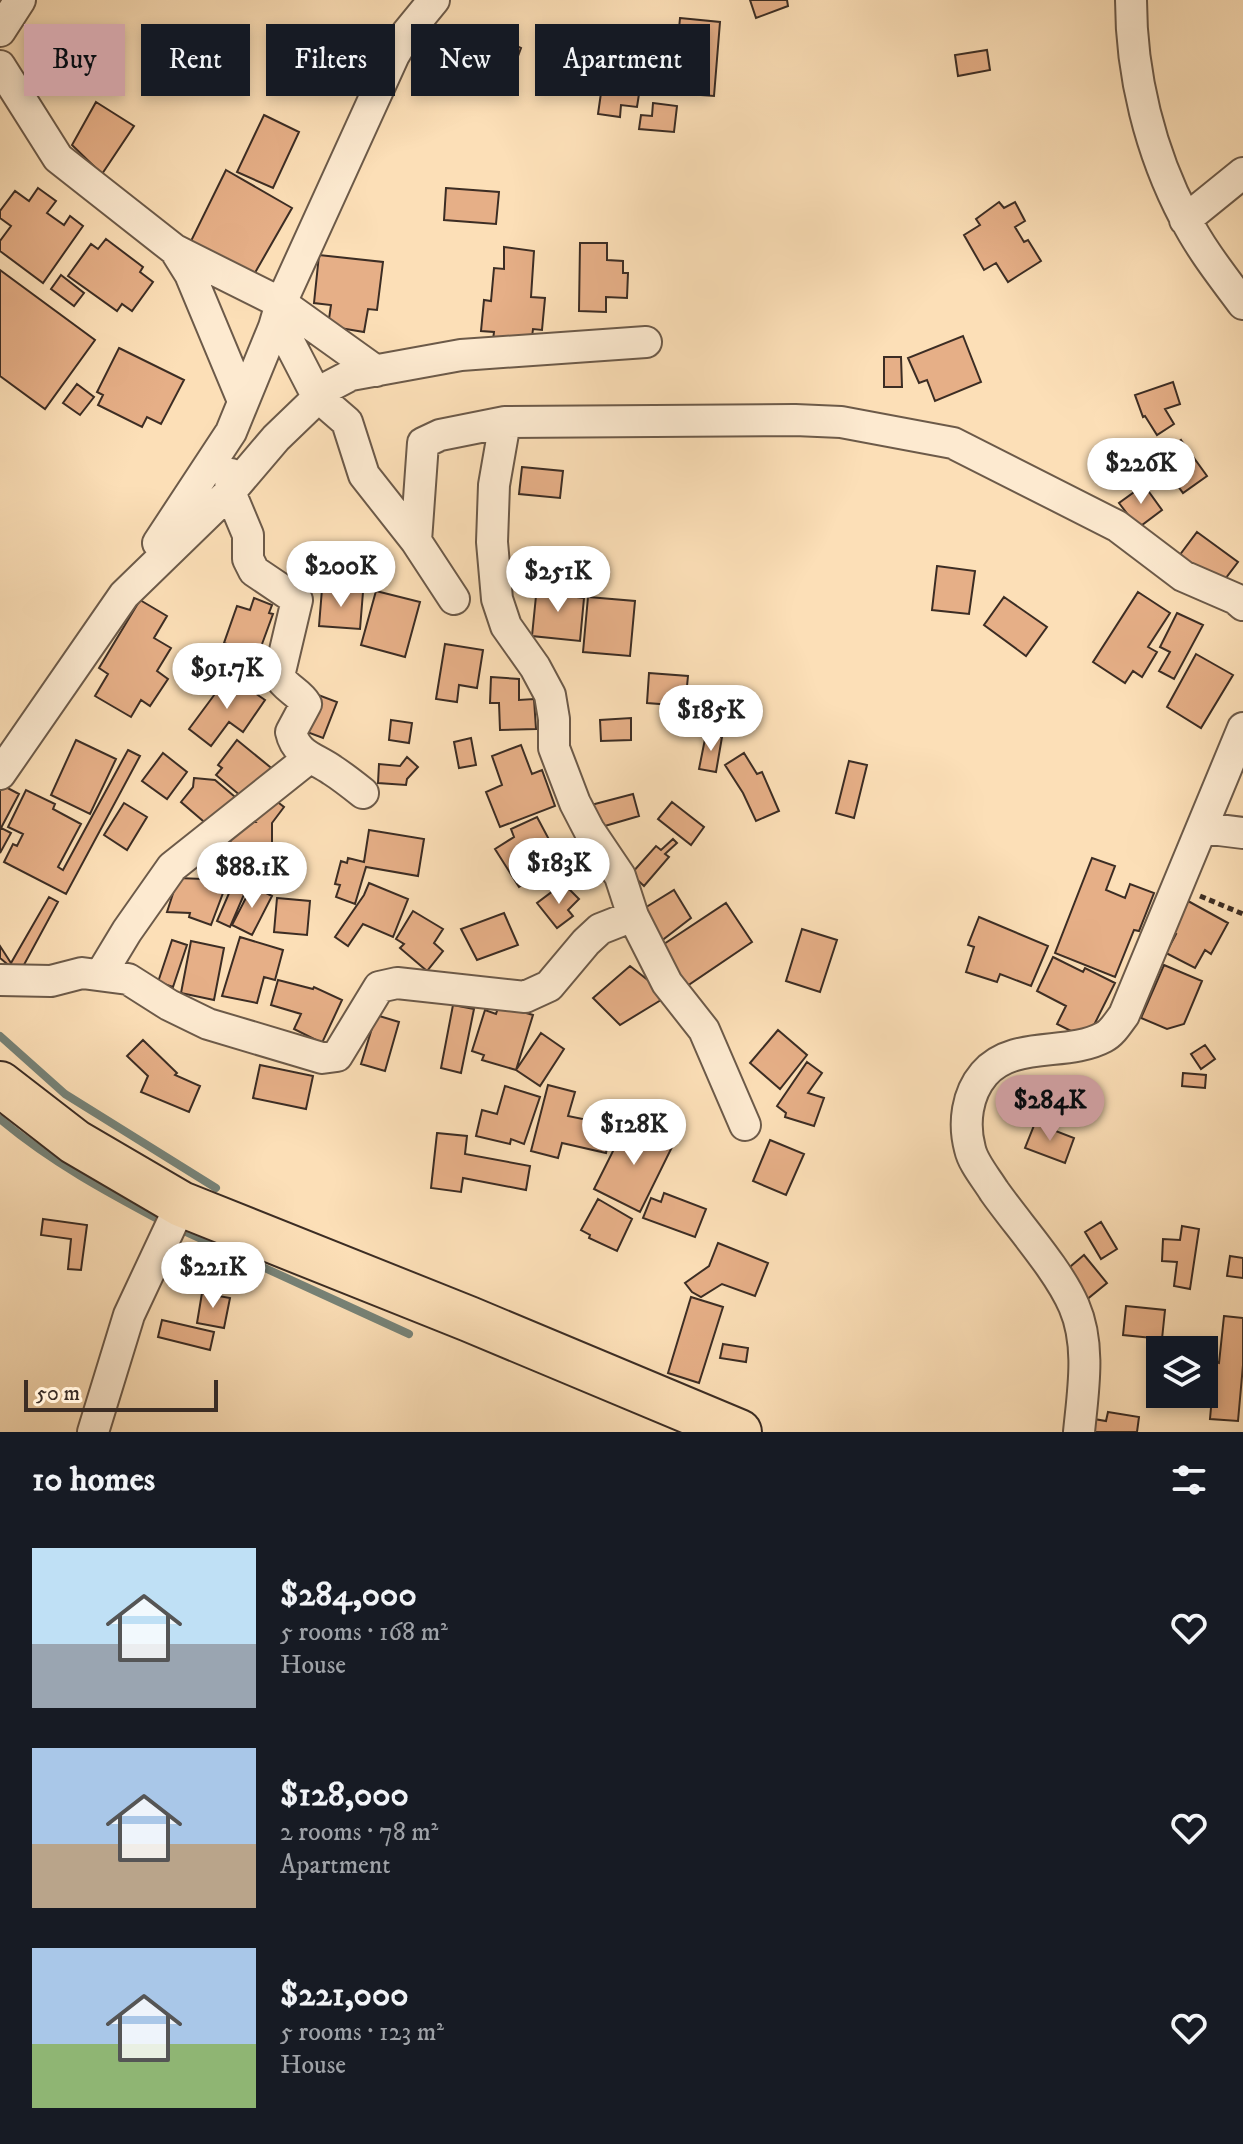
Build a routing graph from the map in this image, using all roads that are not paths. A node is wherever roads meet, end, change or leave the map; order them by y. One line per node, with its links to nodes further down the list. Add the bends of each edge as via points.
1 (20, 0): 4 (street)
2 (433, 0): 10 (street, via 394,55)
3 (1131, 0): 7 (street, via 1131,38 1156,156)
4 (0, 31)
5 (0, 66): 8 (street, via 58,158)
6 (1243, 173): 7 (street)
7 (1185, 220): 9 (street)
8 (175, 250): 10 (street); 14 (street)
9 (1243, 304)
10 (278, 315): 12 (street); 13 (street); 14 (street)
11 (646, 342): 12 (street, via 461,355)
12 (376, 371): 13 (street, via 351,375)
13 (317, 396): 17 (street); 18 (street, via 347,422 364,475)
14 (243, 401): 16 (street)
15 (505, 422): 18 (street, via 423,443); 21 (street, via 826,421 953,443 1117,526 1183,576); 28 (street, via 492,528 497,599 506,626 550,695 554,748 562,773 589,830 620,876)
16 (231, 432): 17 (street); 19 (street)
17 (230, 492): 19 (street); 23 (street, via 248,535 254,571 297,600 279,676 306,704 291,732 293,743)
18 (416, 541): 20 (street)
19 (124, 595): 24 (street)
20 (454, 599)
21 (1243, 605)
22 (1243, 728): 26 (street)
23 (309, 758): 25 (street); 29 (street, via 172,867)
24 (0, 774)
25 (363, 793)
26 (1203, 828): 27 (street); 36 (street, via 1124,1015 1107,1036 1081,1046 1012,1055 986,1071 971,1094 970,1151 1074,1306 1083,1336)
27 (1243, 833)
28 (633, 916): 29 (street, via 600,929 549,986 525,997 397,983 379,987 332,1058 208,1024 128,979); 32 (street, via 667,983 704,1030)
29 (101, 974): 30 (street, via 51,981)
30 (0, 980)
31 (0, 1084): 33 (main road, via 75,1142)
32 (745, 1125)
33 (181, 1204): 34 (street, via 129,1315); 35 (main road)
34 (93, 1432)
35 (739, 1432)
36 (1079, 1432)

